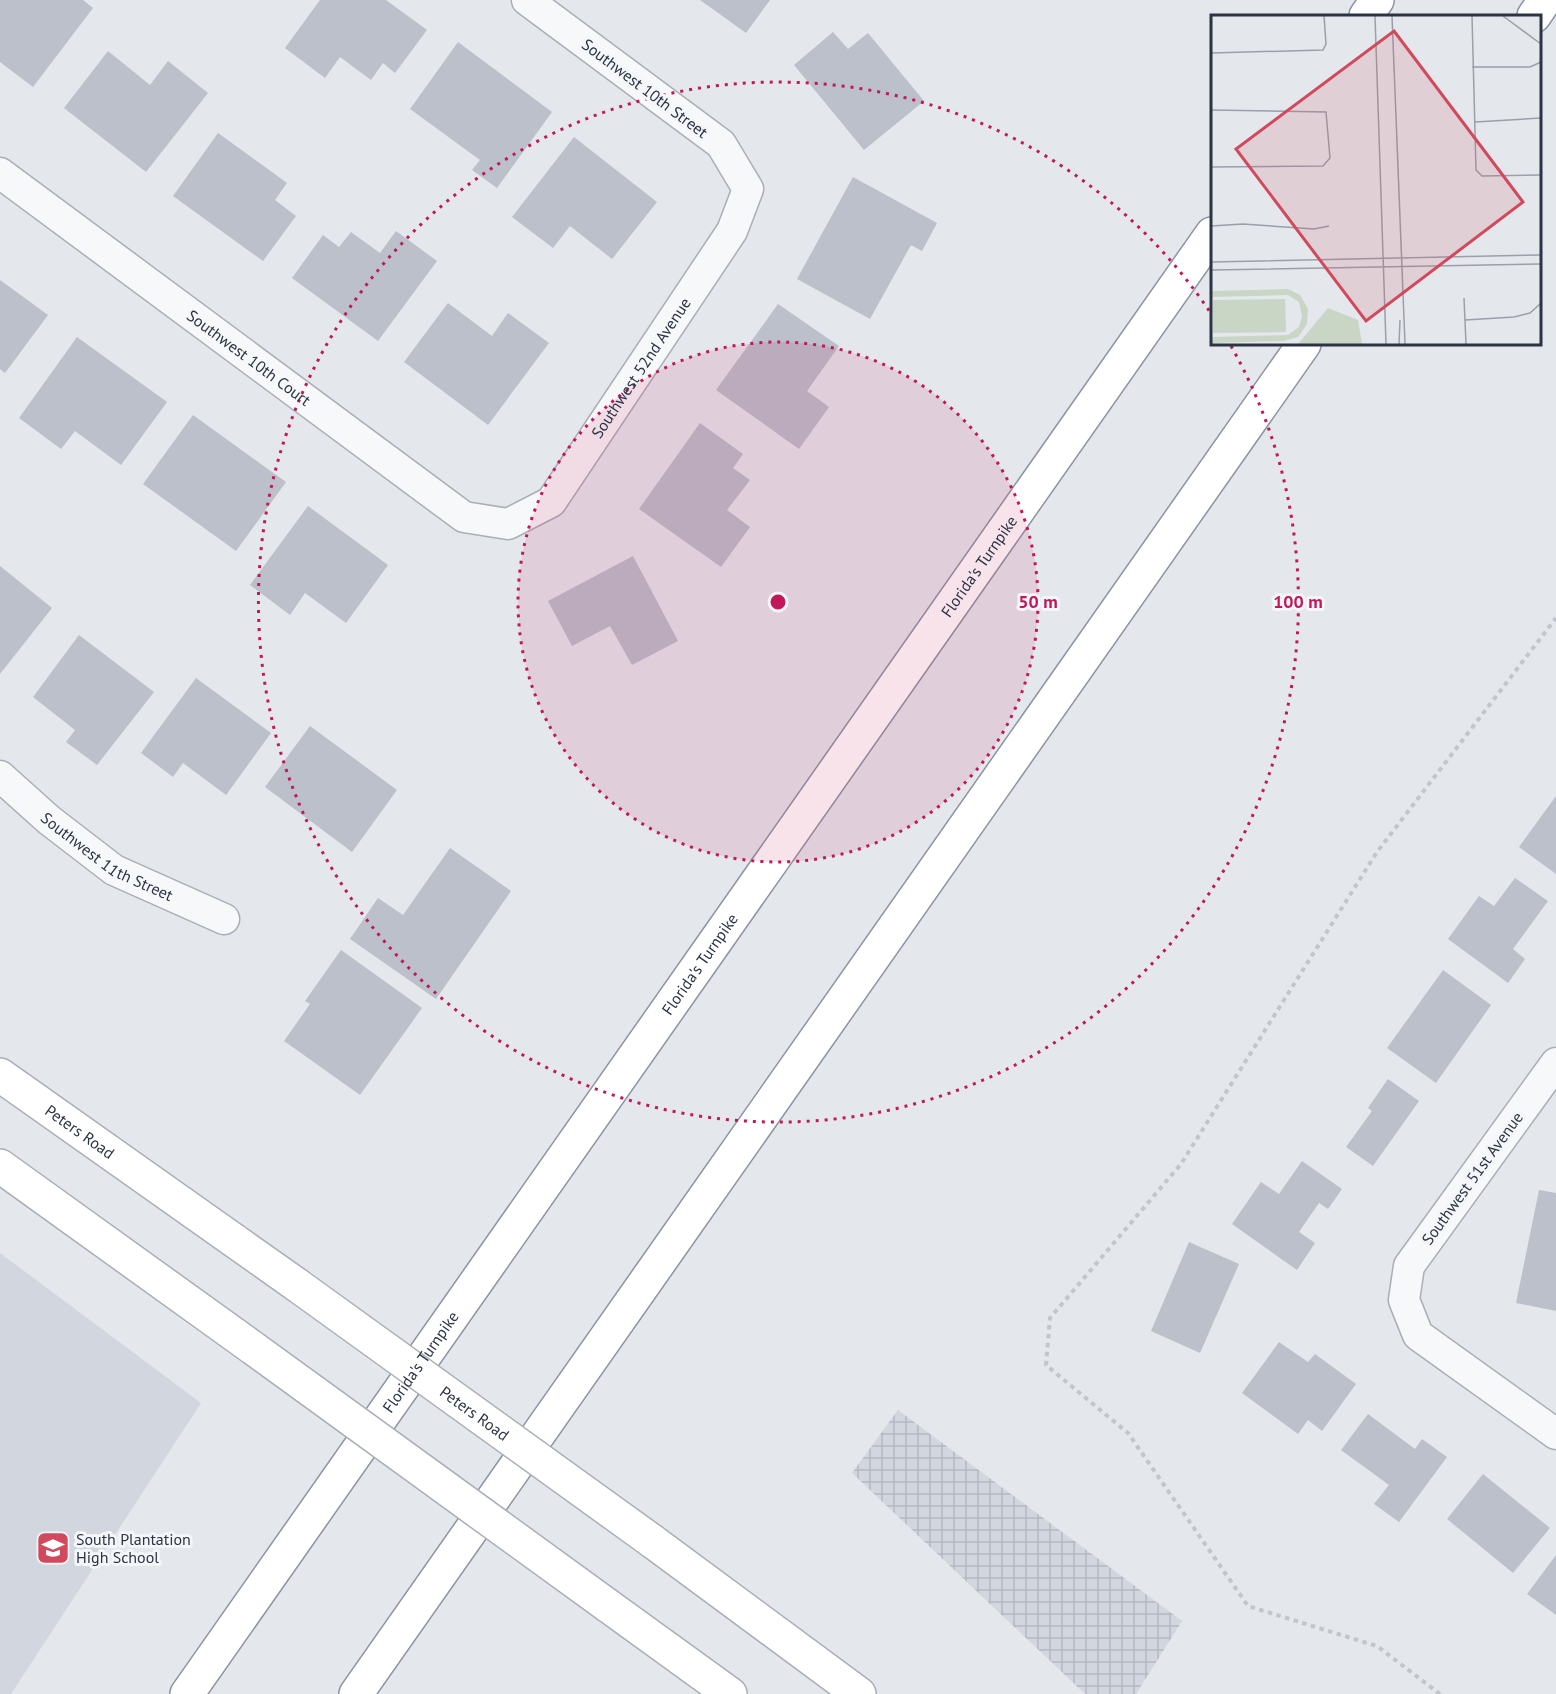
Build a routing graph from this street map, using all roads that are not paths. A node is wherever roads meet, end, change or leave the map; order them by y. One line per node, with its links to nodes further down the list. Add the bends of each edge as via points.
1 (527, 0): 7 (street, Southwest 10th Street, via 721,144)
2 (1377, 0): 4 (main road)
3 (1545, 0): 5 (main road)
4 (1367, 15)
5 (1535, 15)
6 (0, 173): 10 (street, Southwest 10th Court, via 464,517)
7 (748, 189): 10 (street, Southwest 52nd Avenue, via 732,231 551,502)
8 (1211, 235): 17 (main road, Florida's Turnpike)
9 (1303, 345): 18 (main road)
10 (508, 524)
11 (0, 776): 12 (street, Southwest 11th Street, via 114,870)
12 (224, 919)
13 (1556, 1063): 16 (street, Southwest 51st Avenue, via 1409,1266 1404,1300 1418,1335)
14 (0, 1075): 20 (main road, Peters Road, bridge, via 652,1541)
15 (0, 1166): 19 (main road, bridge)
16 (1556, 1434)
17 (187, 1694)
18 (356, 1694)
19 (730, 1694)
20 (859, 1694)

